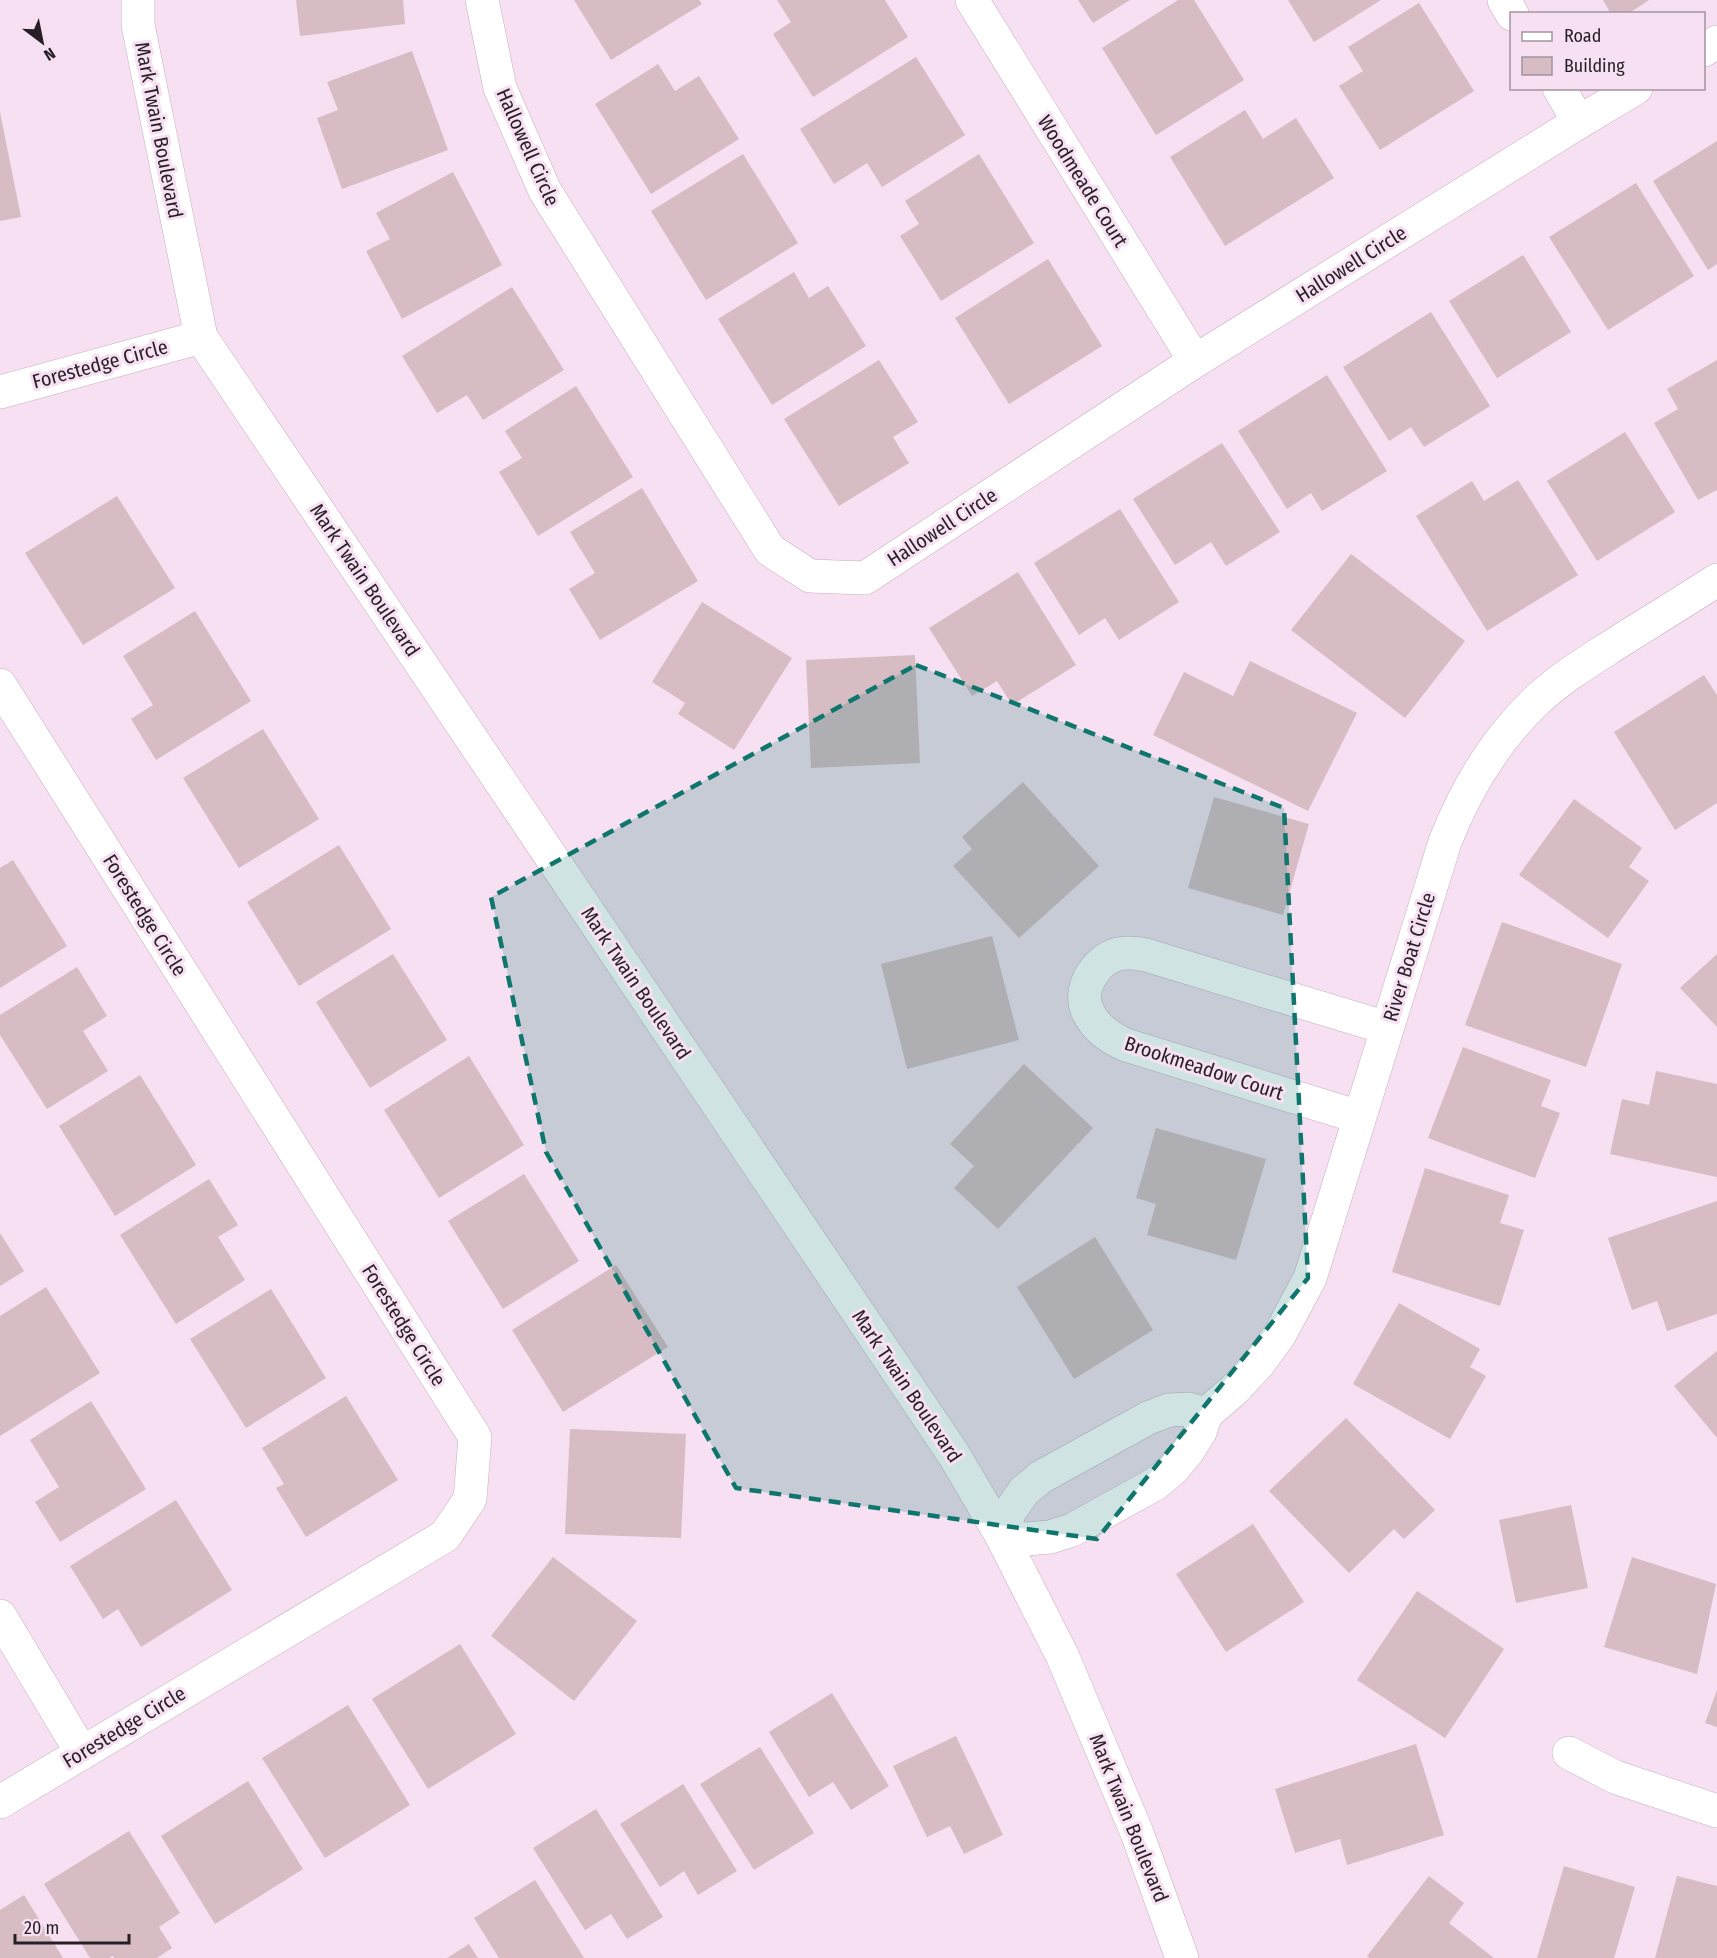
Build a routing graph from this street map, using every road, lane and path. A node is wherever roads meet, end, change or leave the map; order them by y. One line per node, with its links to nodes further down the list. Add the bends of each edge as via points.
1 (138, 0): 7 (street, Mark Twain Boulevard, via 138,25)
2 (482, 0): 8 (street, Hallowell Circle, via 500,88 544,191 770,550 810,576 865,578)
3 (972, 0): 8 (street, Woodmeade Court)
4 (1559, 90): 6 (street)
5 (1633, 90): 6 (street, Hallowell Circle)
6 (1579, 122): 8 (street, Hallowell Circle)
7 (201, 337): 9 (street, Forestedge Circle); 15 (street, Mark Twain Boulevard, via 954,1455)
8 (1195, 362)
9 (0, 392)
10 (1717, 580): 12 (street, River Boat Circle, via 1564,678 1538,700 1494,750 1473,780 1449,831)
11 (0, 685): 17 (street, Forestedge Circle, via 475,1437 470,1499 445,1536)
12 (1387, 1028): 13 (street, River Boat Circle); 13 (street, Brookmeadow Court, via 1132,952 1116,955 1100,965 1089,978 1084,993 1087,1011 1110,1038)
13 (1359, 1117): 14 (street, River Boat Circle, via 1310,1278 1297,1304 1259,1364)
14 (1206, 1414): 15 (street, via 1190,1409 1169,1410 1041,1476 1010,1511); 15 (street, River Boat Circle, via 1188,1451 1155,1484 1071,1530 1050,1537)
15 (1001, 1535): 21 (street, Mark Twain Boulevard, via 1062,1655 1137,1833)
16 (0, 1616): 17 (street)
17 (82, 1753): 19 (street, Forestedge Circle)
18 (1569, 1753): 20 (street, via 1615,1777)
19 (0, 1802)
20 (1717, 1811)
21 (1182, 1958)

